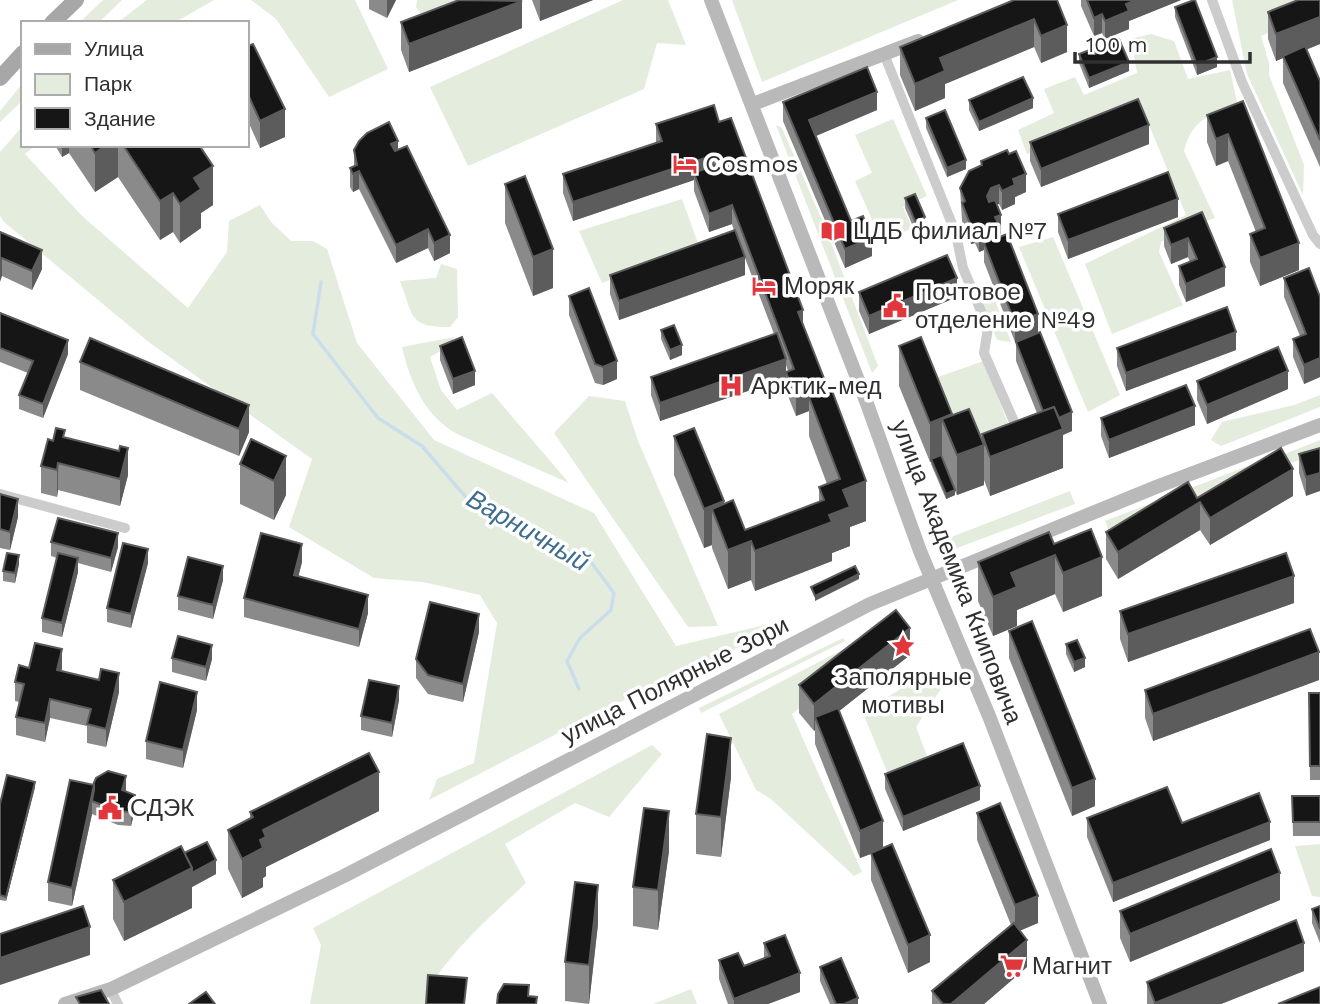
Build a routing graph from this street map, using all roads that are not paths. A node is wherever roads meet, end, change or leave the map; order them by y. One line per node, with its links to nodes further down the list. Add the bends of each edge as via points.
1 (76, 0): 4 (main road)
2 (711, 0): 9 (main road, улица Академика Книповича)
3 (1212, 0): 10 (street, via 1242,82)
4 (54, 21)
5 (935, 34): 6 (main road)
6 (884, 54): 9 (main road); 12 (street, via 957,234 962,268 988,328 984,353)
7 (21, 55): 8 (main road)
8 (0, 78)
9 (753, 104): 15 (main road, улица Академика Книповича)
10 (1320, 244)
11 (1320, 425): 15 (main road, улица Полярные Зори)
12 (1025, 447)
13 (0, 494): 14 (street)
14 (125, 528)
15 (931, 579): 16 (main road, улица Полярные Зори, via 870,604 344,876); 19 (main road, улица Академика Книповича)
16 (110, 989): 17 (main road, улица Полярные Зори); 18 (street)
17 (65, 1004)
18 (118, 1004)
19 (1100, 1004)

